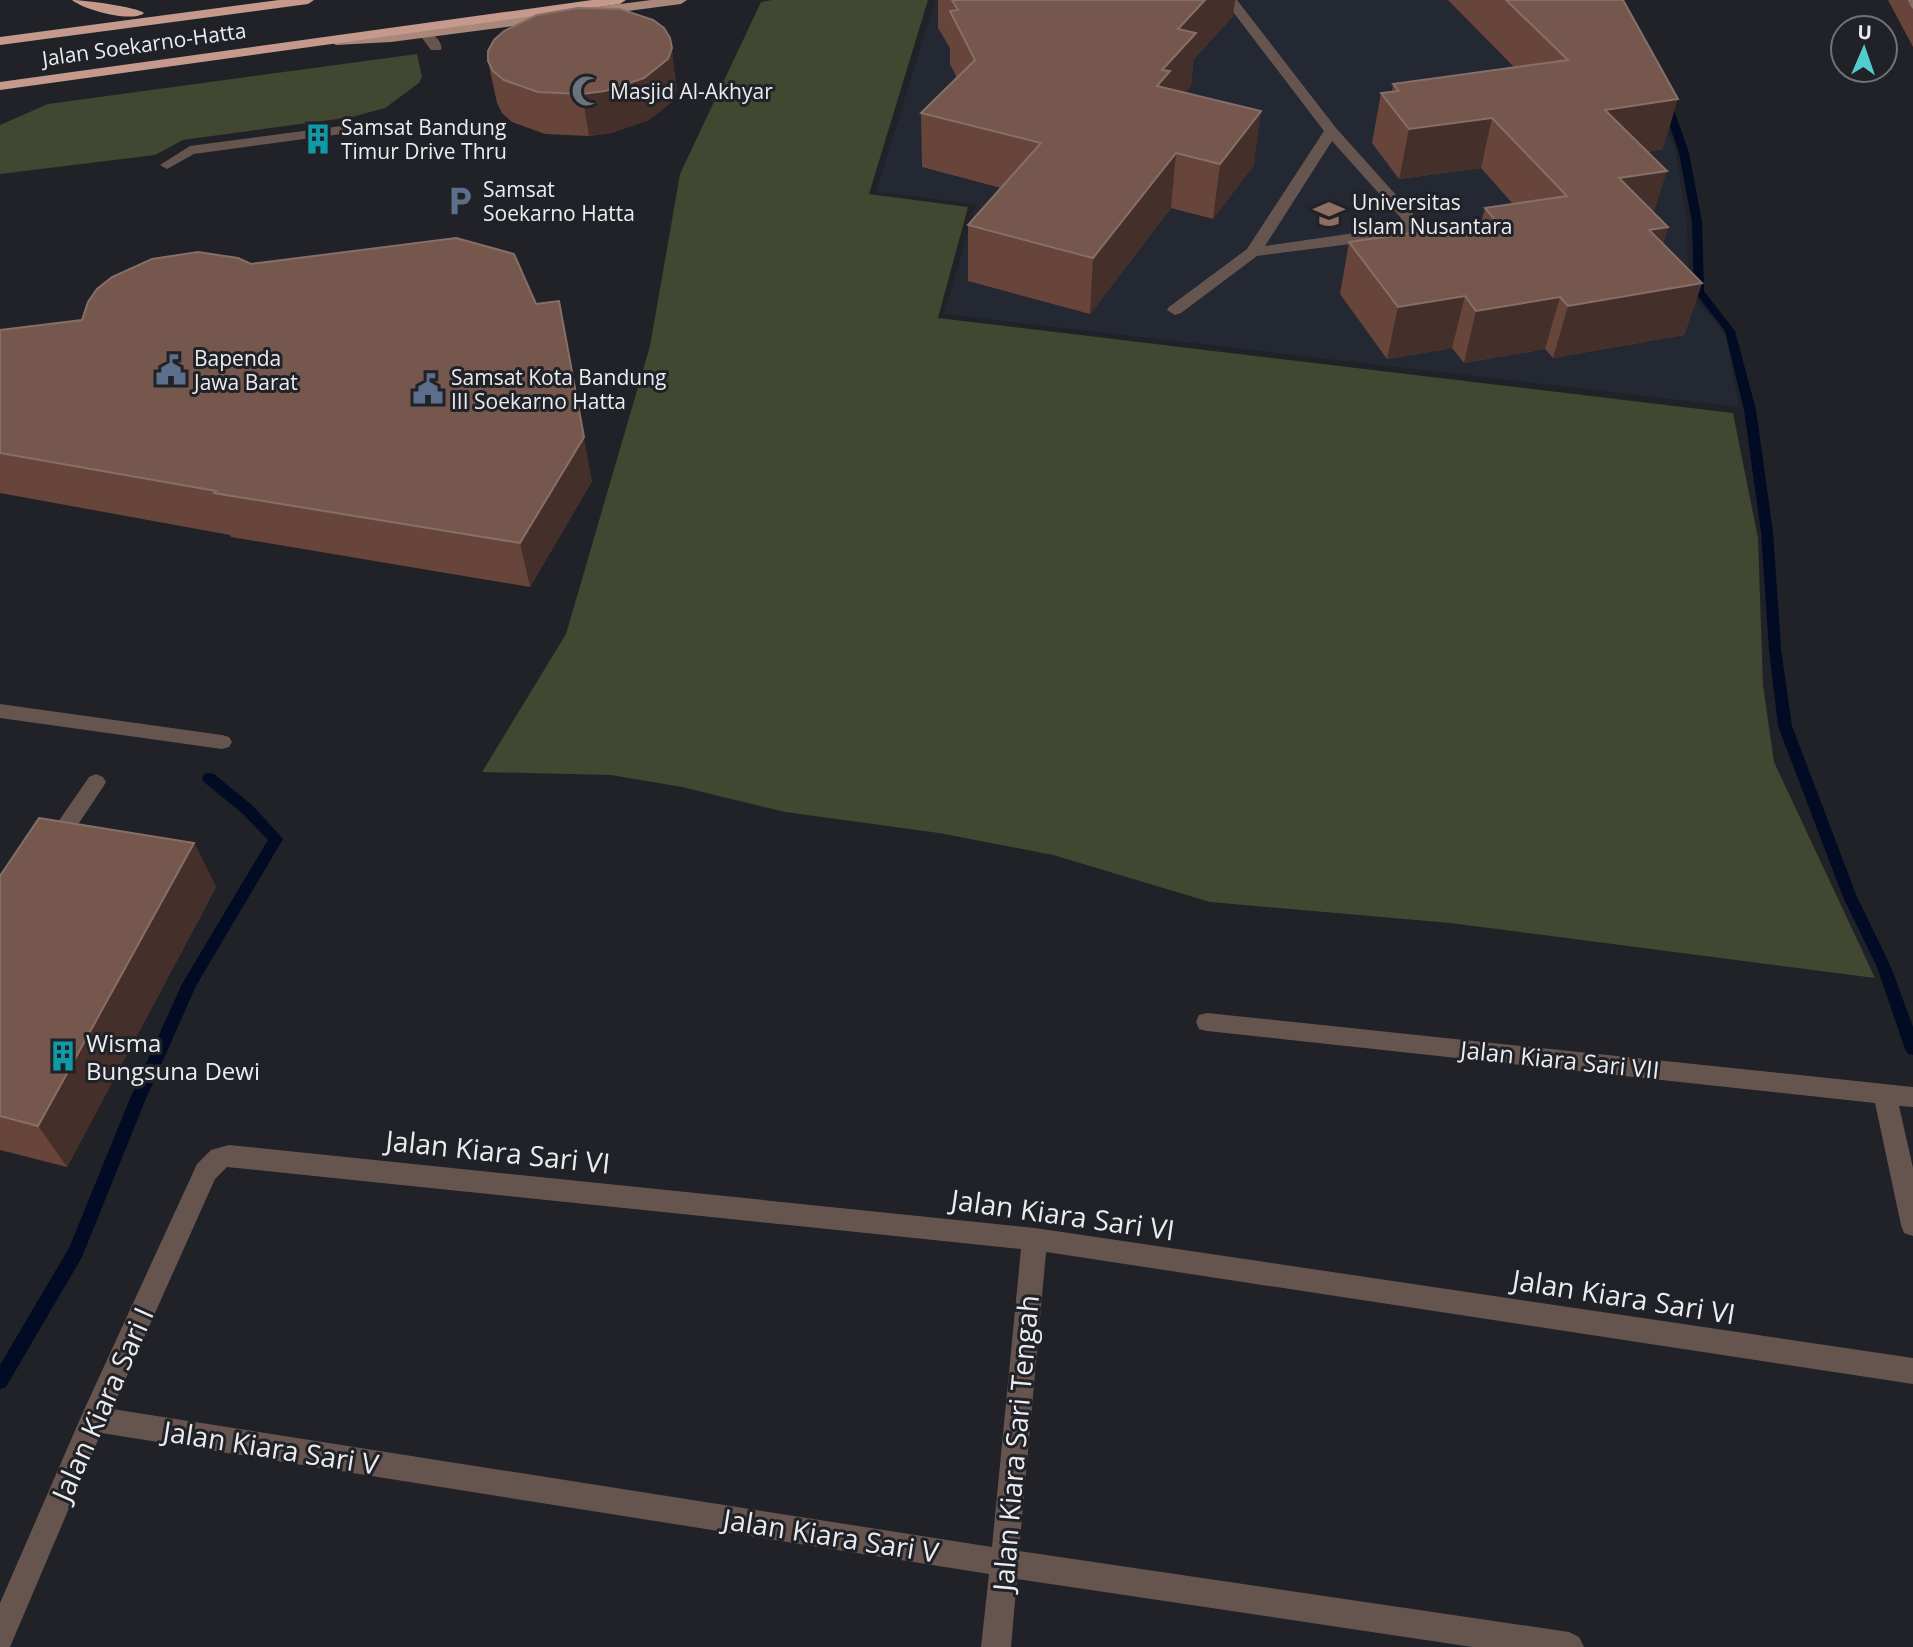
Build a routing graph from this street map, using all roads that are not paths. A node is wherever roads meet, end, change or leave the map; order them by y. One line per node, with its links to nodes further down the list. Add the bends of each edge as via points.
1 (78, 0): 6 (highway, via 108,10)
2 (306, 0): 6 (highway, Jalan Soekarno-Hatta)
3 (620, 0): 11 (highway, Jalan Soekarno-Hatta)
4 (681, 0): 7 (main road, Jalan Soekarno-Hatta)
5 (1230, 0): 16 (street)
6 (166, 17): 10 (highway, Jalan Soekarno-Hatta)
7 (525, 20): 8 (main road, Jalan Soekarno-Hatta); 9 (street)
8 (426, 34): 11 (main road, Jalan Soekarno-Hatta); 12 (street)
9 (516, 36)
10 (0, 41)
11 (295, 43): 13 (highway, Jalan Soekarno-Hatta)
12 (436, 47)
13 (159, 63): 14 (highway, Jalan Soekarno-Hatta); 15 (highway)
14 (0, 86)
15 (0, 96)
16 (1331, 131): 19 (street); 19 (street, via 1408,217 1411,228)
17 (387, 132): 18 (street)
18 (167, 165)
19 (1253, 252): 20 (street)
20 (1175, 310)
21 (0, 711): 22 (street)
22 (222, 741)
23 (96, 782): 24 (street)
24 (46, 856)
25 (1207, 1022): 26 (street, Jalan Kiara Sari VII)
26 (1885, 1094): 27 (street, Jalan Kiara Sari VII); 29 (street)
27 (1913, 1097)
28 (206, 1172): 30 (street, Jalan Kiara Sari VI, via 220,1158 243,1156); 32 (street, Jalan Kiara Sari I)
29 (1913, 1226)
30 (1035, 1239): 31 (street, Jalan Kiara Sari VI); 33 (street, Jalan Kiara Sari Tengah)
31 (1913, 1371)
32 (94, 1419): 33 (street, Jalan Kiara Sari V); 34 (street, Jalan Kiara Sari I)
33 (1004, 1563): 35 (street, Jalan Kiara Sari Tengah); 36 (street, Jalan Kiara Sari V)
34 (0, 1637)
35 (996, 1647)
36 (1569, 1647)

